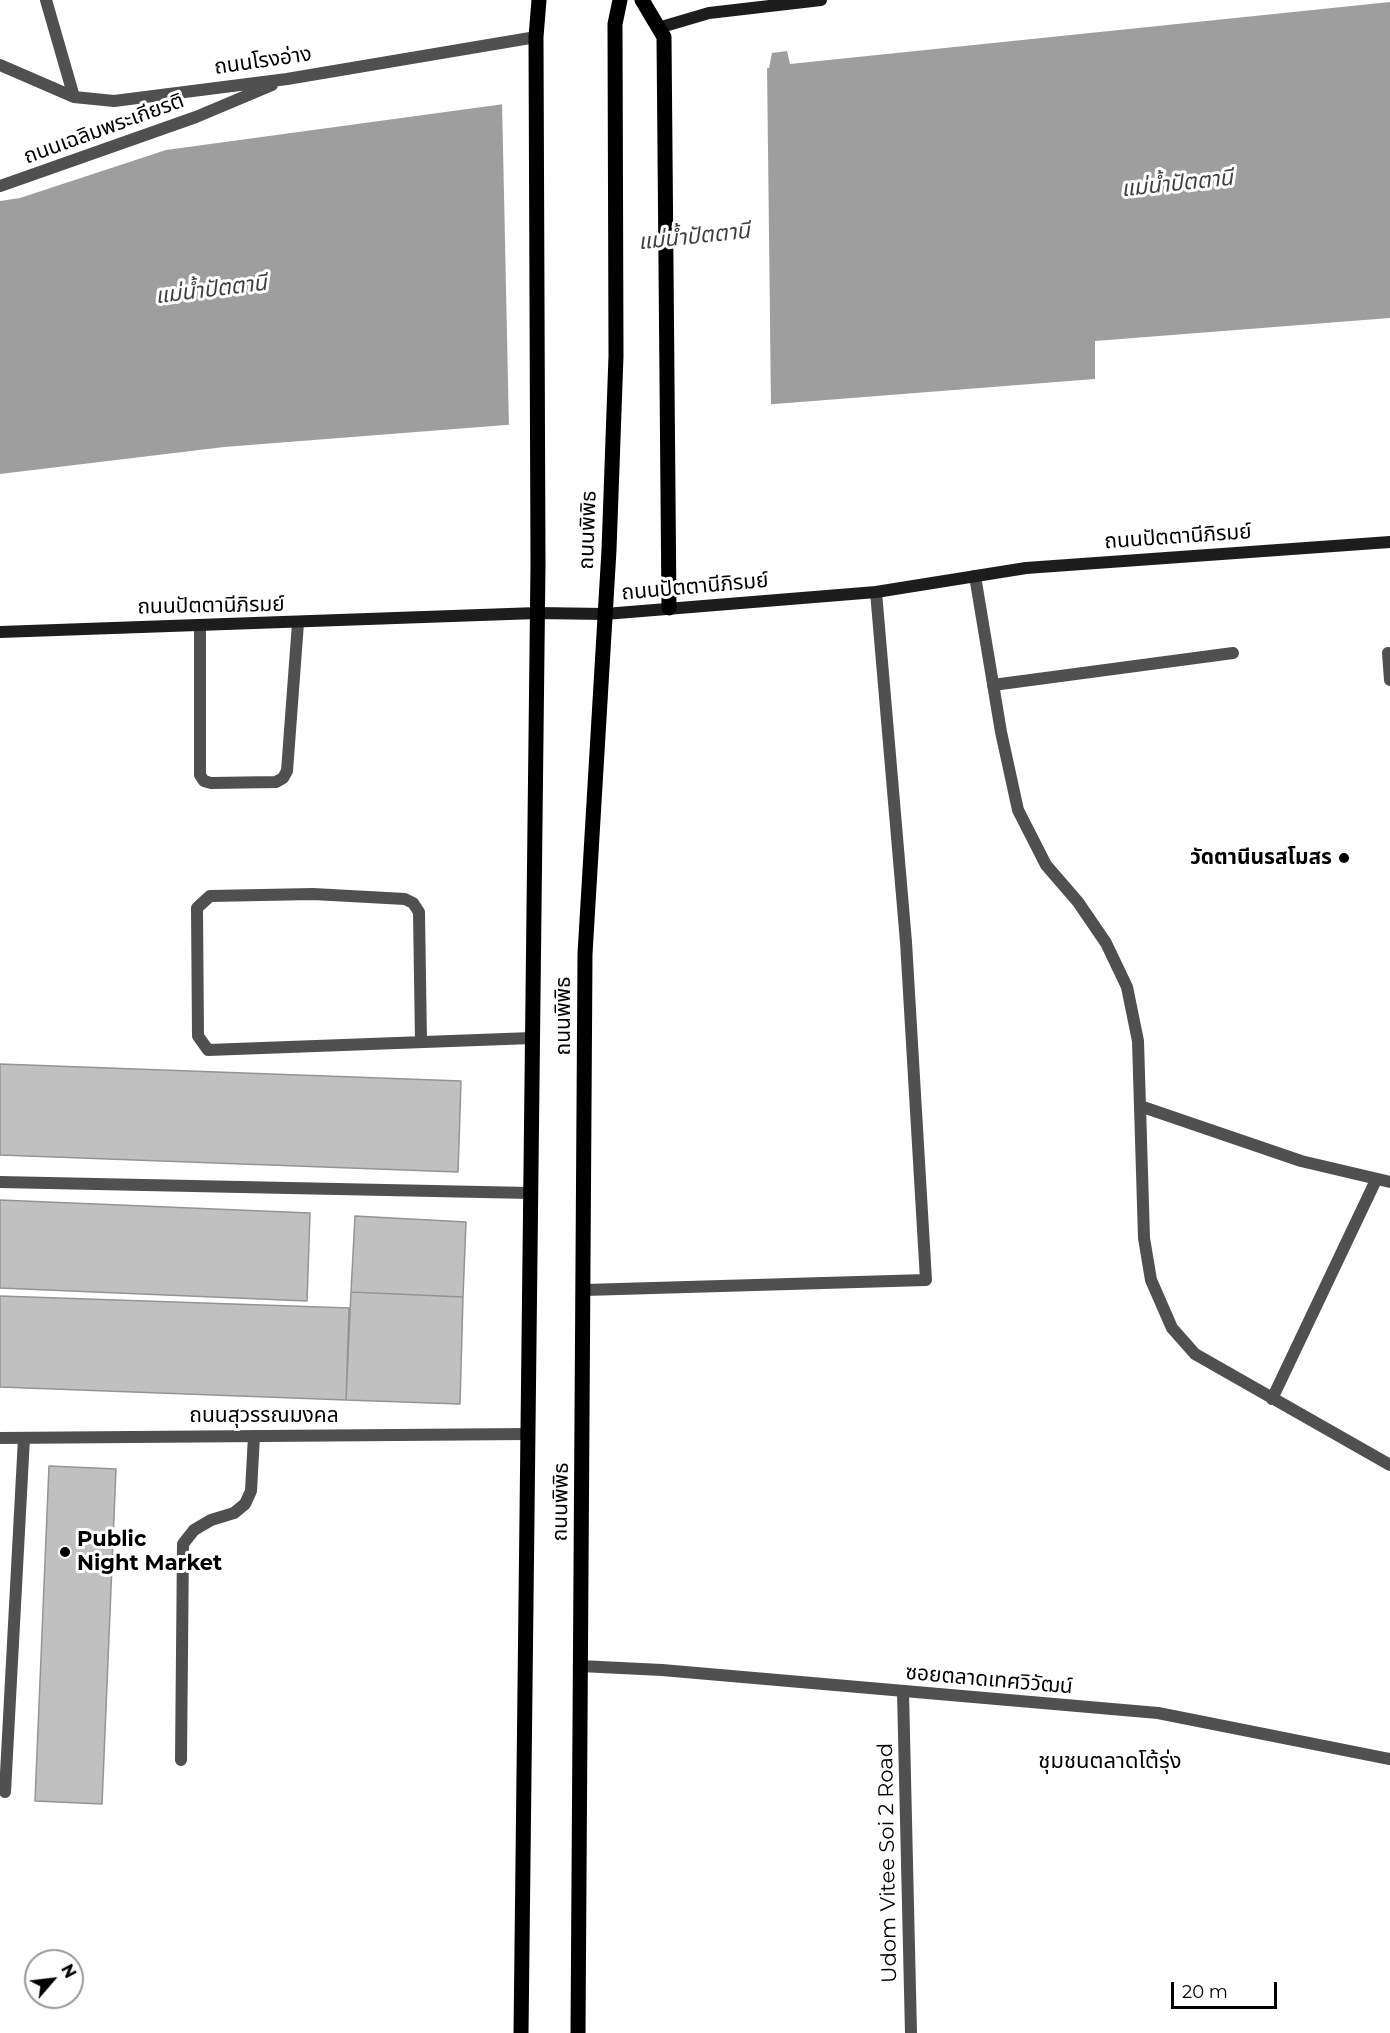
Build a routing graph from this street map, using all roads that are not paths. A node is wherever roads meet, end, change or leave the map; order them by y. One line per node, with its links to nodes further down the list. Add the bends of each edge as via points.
1 (46, 0): 10 (street)
2 (539, 0): 7 (main road, ถนนพิพิธ)
3 (620, 0): 17 (main road, ถนนพิพิธ, via 615,24 616,356)
4 (642, 0): 6 (main road)
5 (821, 0): 6 (street, via 709,13)
6 (661, 32): 15 (main road)
7 (536, 37): 9 (street, ถนนโรงอ่าง); 16 (main road, ถนนพิพิธ)
8 (0, 65): 10 (street, ถนนโรงอ่าง)
9 (287, 79): 10 (street, ถนนโรงอ่าง, via 114,101); 11 (street, ถนนเฉลิมพระเกียรติ, via 196,117)
10 (74, 97)
11 (0, 186)
12 (1390, 542): 13 (street, ถนนปัตตานีภิรมย์, via 1026,568)
13 (975, 576): 14 (street, ถนนปัตตานีภิรมย์); 24 (street)
14 (876, 592): 15 (street, ถนนปัตตานีภิรมย์); 32 (street, via 906,942 926,1280)
15 (669, 608): 17 (street, ถนนปัตตานีภิรมย์)
16 (537, 614): 17 (street, ถนนปัตตานีภิรมย์); 18 (street, ถนนปัตตานีภิรมย์); 25 (main road, ถนนพิพิธ)
17 (605, 614): 32 (main road, ถนนพิพิธ, via 585,954)
18 (298, 623): 19 (street, ถนนปัตตานีภิรมย์); 19 (street, via 287,771 276,782 211,783 200,775)
19 (200, 625): 20 (street, ถนนปัตตานีภิรมย์)
20 (0, 632)
21 (1233, 652): 24 (street)
22 (1388, 653): 23 (street)
23 (1390, 680)
24 (993, 685): 27 (street, via 1018,810 1046,865 1106,943 1127,987 1138,1041)
25 (532, 1038): 26 (street); 31 (main road, ถนนพิพิธ)
26 (421, 1042): 26 (street, via 418,912 413,903 405,899 353,896 210,896 197,908 198,1036 208,1050)
27 (1140, 1106): 28 (street, via 1301,1161); 33 (street, via 1144,1238 1151,1280 1172,1328 1195,1354)
28 (1376, 1180): 30 (street); 33 (street)
29 (0, 1182): 31 (street)
30 (1390, 1182)
31 (530, 1193): 34 (main road, ถนนพิพิธ)
32 (585, 1290): 39 (main road, ถนนพิพิธ)
33 (1272, 1398): 38 (street)
34 (528, 1434): 35 (street, ถนนสุวรรณมงคล); 44 (main road, ถนนพิพิธ)
35 (254, 1436): 37 (street, ถนนสุวรรณมงคล); 41 (street, via 251,1491 246,1504 234,1514 194,1530 183,1544)
36 (0, 1438): 37 (street, ถนนสุวรรณมงคล)
37 (24, 1438): 43 (street)
38 (1390, 1465)
39 (580, 1666): 40 (street, ซอยตลาดเทศวิวัฒน์); 45 (main road, ถนนพิพิธ)
40 (903, 1692): 42 (street, ซอยตลาดเทศวิวัฒน์, via 1158,1713); 46 (street, Udom Vitee Soi 2 Road)
41 (181, 1760)
42 (1390, 1760)
43 (5, 1792)
44 (521, 2033)
45 (578, 2033)
46 (911, 2033)

